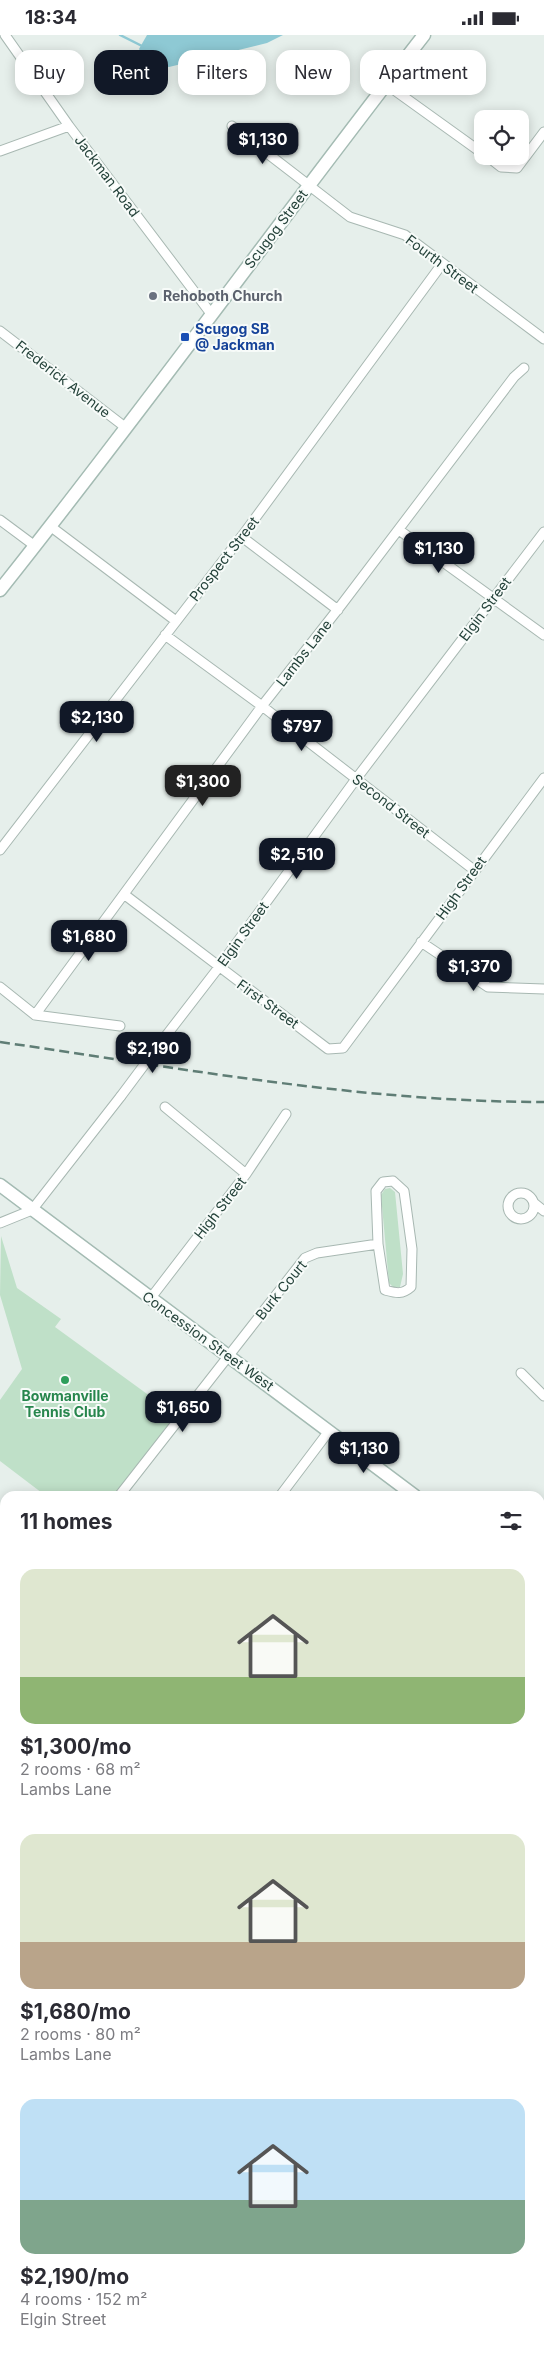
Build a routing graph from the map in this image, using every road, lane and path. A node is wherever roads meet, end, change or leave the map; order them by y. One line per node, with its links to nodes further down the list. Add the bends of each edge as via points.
1 (5, 35): 6 (street, Jackman Road)
2 (424, 35): 3 (street, Scugog Street)
3 (412, 50)
4 (378, 95): 14 (street, Scugog Street)
5 (401, 95): 9 (street)
6 (69, 126): 10 (street); 16 (street, Jackman Road)
7 (232, 127): 14 (street, Fourth Street)
8 (544, 132): 11 (street)
9 (474, 147)
10 (0, 151)
11 (529, 152)
12 (498, 165): 13 (street, via 517,168)
13 (519, 165)
14 (308, 185): 15 (street, Fourth Street, via 350,217 405,235); 16 (street, Scugog Street)
15 (442, 264): 18 (street, Fourth Street); 25 (street, Prospect Street)
16 (212, 315): 20 (street, Scugog Street)
17 (0, 331): 20 (street, Frederick Avenue)
18 (544, 339)
19 (524, 368): 23 (street, Lambs Lane)
20 (125, 427): 22 (street, Scugog Street)
21 (0, 520): 26 (street)
22 (50, 526): 26 (street, Scugog Street); 30 (street)
23 (399, 530): 28 (street); 29 (street, Lambs Lane)
24 (544, 532): 28 (street, Elgin Street)
25 (242, 537): 29 (street); 30 (street, Prospect Street)
26 (35, 546): 27 (street, Scugog Street)
27 (0, 590)
28 (494, 598): 32 (street); 35 (street, Elgin Street)
29 (338, 610): 33 (street, Lambs Lane)
30 (176, 621): 31 (street, Prospect Street)
31 (165, 635): 33 (street, Second Street); 36 (street, Prospect Street)
32 (544, 635)
33 (262, 706): 35 (street, Second Street); 38 (street, Lambs Lane)
34 (544, 778): 37 (street, High Street)
35 (356, 779): 37 (street, Second Street); 40 (street, Elgin Street)
36 (0, 850)
37 (474, 870): 39 (street, High Street)
38 (125, 895): 40 (street, First Street); 43 (street, Lambs Lane)
39 (422, 942): 42 (street, via 488,987); 45 (street, High Street)
40 (219, 967): 45 (street, First Street, via 328,1049); 51 (street, Elgin Street, bridge)
41 (0, 987): 43 (street)
42 (544, 989)
43 (35, 1015): 44 (street)
44 (120, 1026)
45 (343, 1047)
46 (165, 1107): 48 (street)
47 (286, 1114): 48 (street, High Street)
48 (246, 1174): 55 (street, High Street)
49 (0, 1185): 51 (street, Concession Street West)
50 (534, 1203): 52 (street)
51 (32, 1210): 53 (street, Elgin Street); 55 (street, Concession Street West)
52 (544, 1211)
53 (0, 1223)
54 (378, 1244): 54 (street, via 385,1289 405,1292 411,1287 412,1249 404,1191 393,1181 384,1182 376,1191); 56 (street, Burk Court, via 317,1253 305,1258)
55 (150, 1299): 56 (street, Concession Street West)
56 (228, 1356): 59 (street, Concession Street West); 60 (street, Burk Court)
57 (521, 1373): 58 (street)
58 (544, 1396)
59 (329, 1431): 61 (street); 62 (street, Concession Street West)
60 (124, 1491)
61 (284, 1491)
62 (408, 1491)

